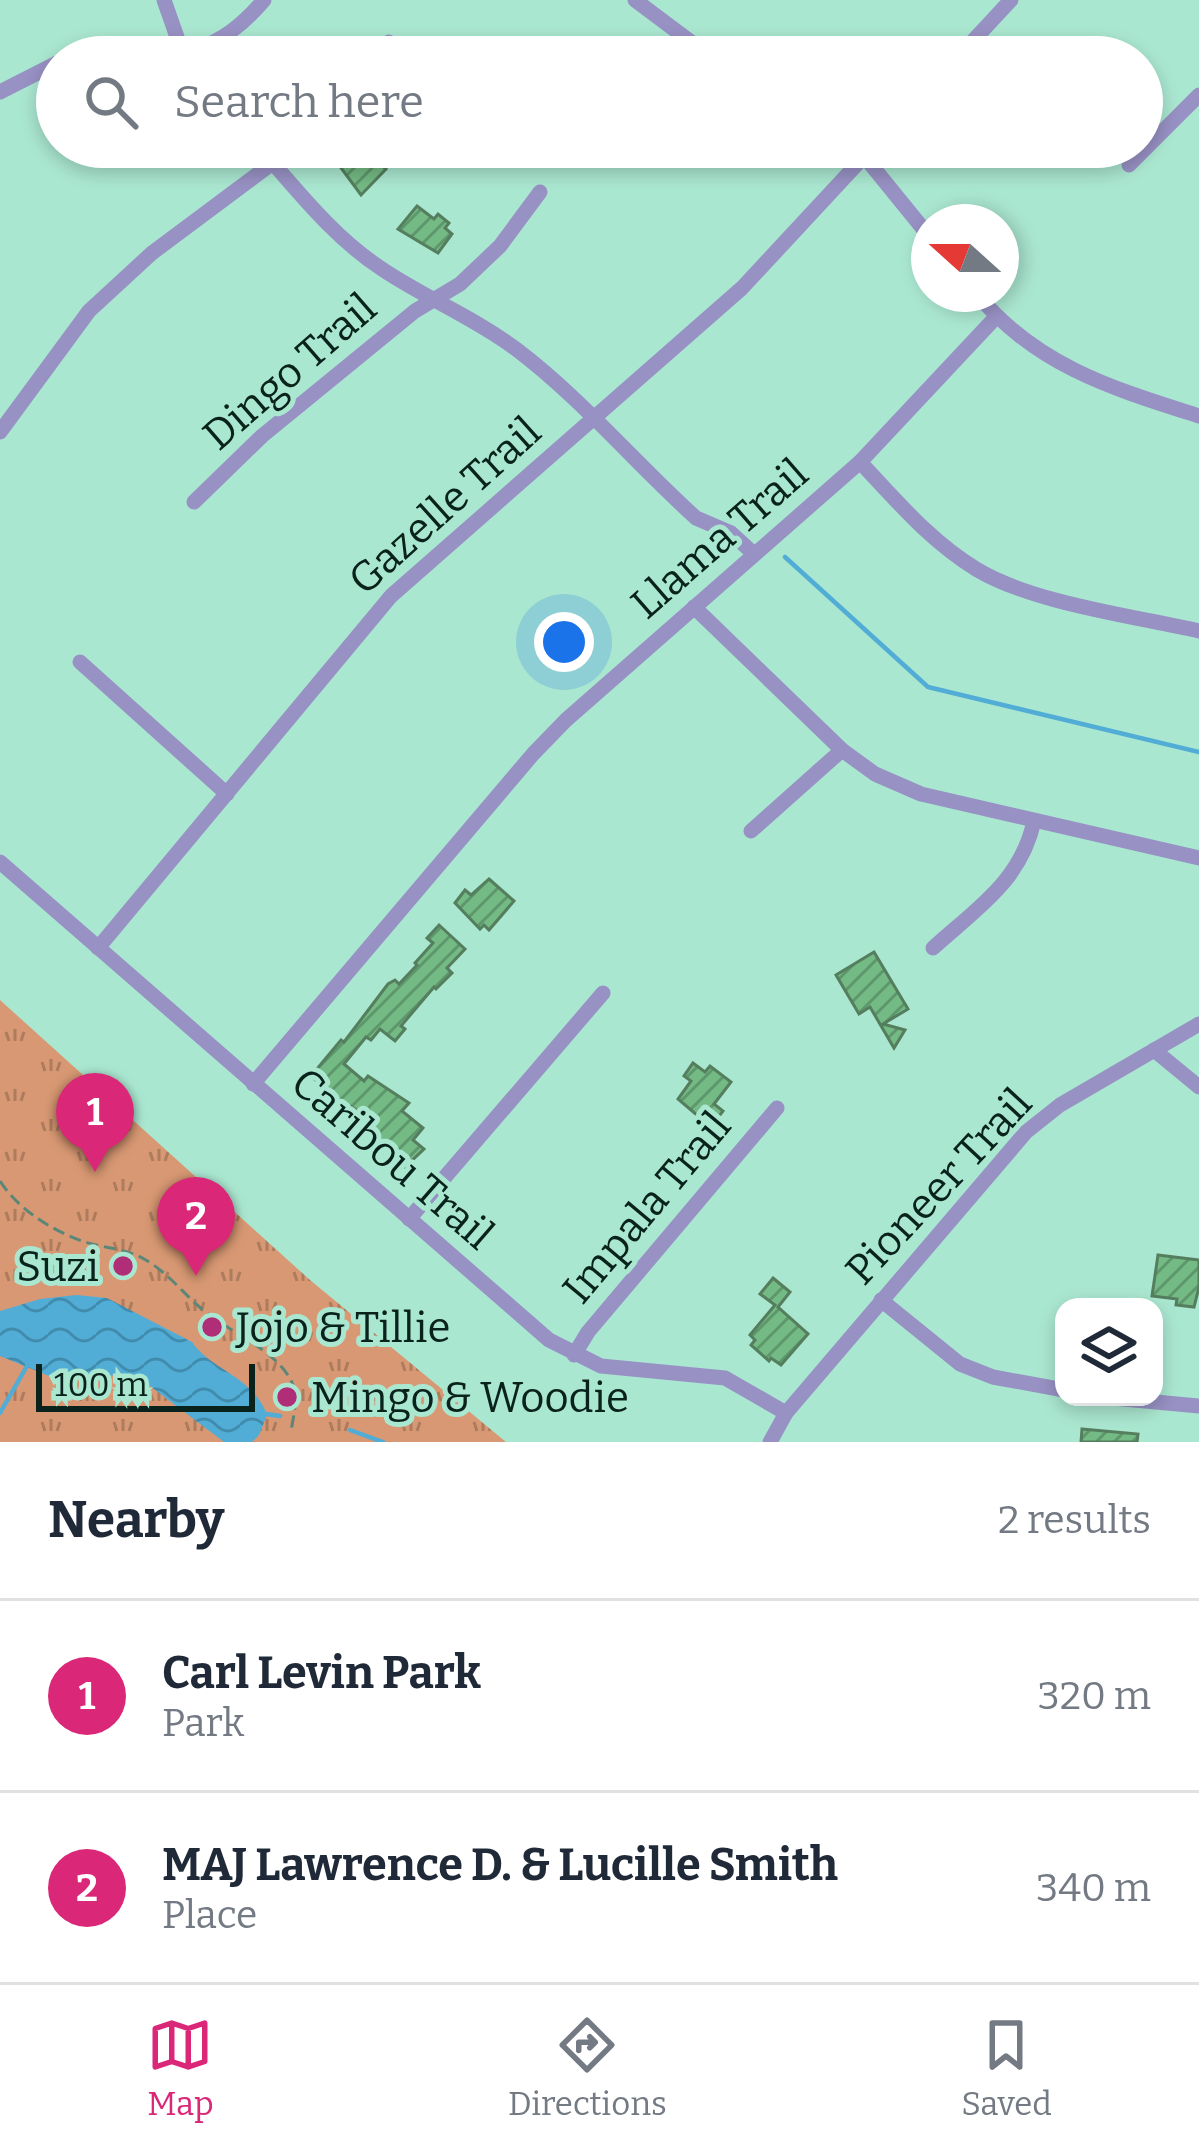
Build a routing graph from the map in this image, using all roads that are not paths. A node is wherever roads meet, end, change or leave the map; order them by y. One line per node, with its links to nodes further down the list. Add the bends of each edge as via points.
1 (164, 0): 5 (street)
2 (264, 0): 6 (street)
3 (634, 0): 7 (street)
4 (1011, 0): 8 (street)
5 (176, 36)
6 (226, 36)
7 (683, 36)
8 (978, 36)
9 (36, 74): 10 (street)
10 (0, 92)
11 (1199, 95): 12 (street)
12 (1163, 131)
13 (264, 168): 24 (street, via 88,311)
14 (277, 168): 19 (street, via 353,248)
15 (846, 168): 23 (street, Gazelle Trail, via 742,288)
16 (876, 168): 18 (street)
17 (540, 192): 19 (street, Dingo Trail, via 500,246)
18 (911, 213)
19 (434, 299): 23 (street, via 520,352); 26 (street, Dingo Trail, via 262,436)
20 (992, 312): 21 (street)
21 (996, 317): 22 (street, via 1069,369); 25 (street, Llama Trail)
22 (1199, 416)
23 (594, 418): 27 (street, via 696,518); 32 (street, Gazelle Trail, via 391,596)
24 (0, 432)
25 (860, 462): 27 (street, Llama Trail); 29 (street, via 925,532 980,572)
26 (194, 502)
27 (754, 554): 28 (street, Llama Trail)
28 (694, 607): 31 (street); 42 (street, Llama Trail, via 533,754)
29 (1199, 631)
30 (80, 662): 32 (street)
31 (842, 750): 33 (street, via 921,794); 34 (street)
32 (227, 794): 37 (street, Gazelle Trail)
33 (1034, 820): 35 (street); 38 (street, via 1012,875)
34 (751, 831)
35 (1199, 859)
36 (0, 862): 37 (street, Caribou Trail)
37 (98, 948): 42 (street, Caribou Trail)
38 (933, 948)
39 (603, 993): 45 (street)
40 (1199, 1024): 41 (street, Pioneer Trail)
41 (1154, 1050): 43 (street); 46 (street, Pioneer Trail, via 1026,1132)
42 (254, 1084): 45 (street, Caribou Trail)
43 (1199, 1087)
44 (777, 1108): 47 (street, Impala Trail)
45 (409, 1219): 47 (street, Caribou Trail)
46 (881, 1300): 48 (street, via 960,1364); 51 (street, Pioneer Trail)
47 (574, 1355): 51 (street, Caribou Trail, via 622,1369 725,1378)
48 (1055, 1388)
49 (1163, 1403): 50 (street)
50 (1199, 1406)
51 (786, 1413): 52 (street, Pioneer Trail)
52 (770, 1442)

